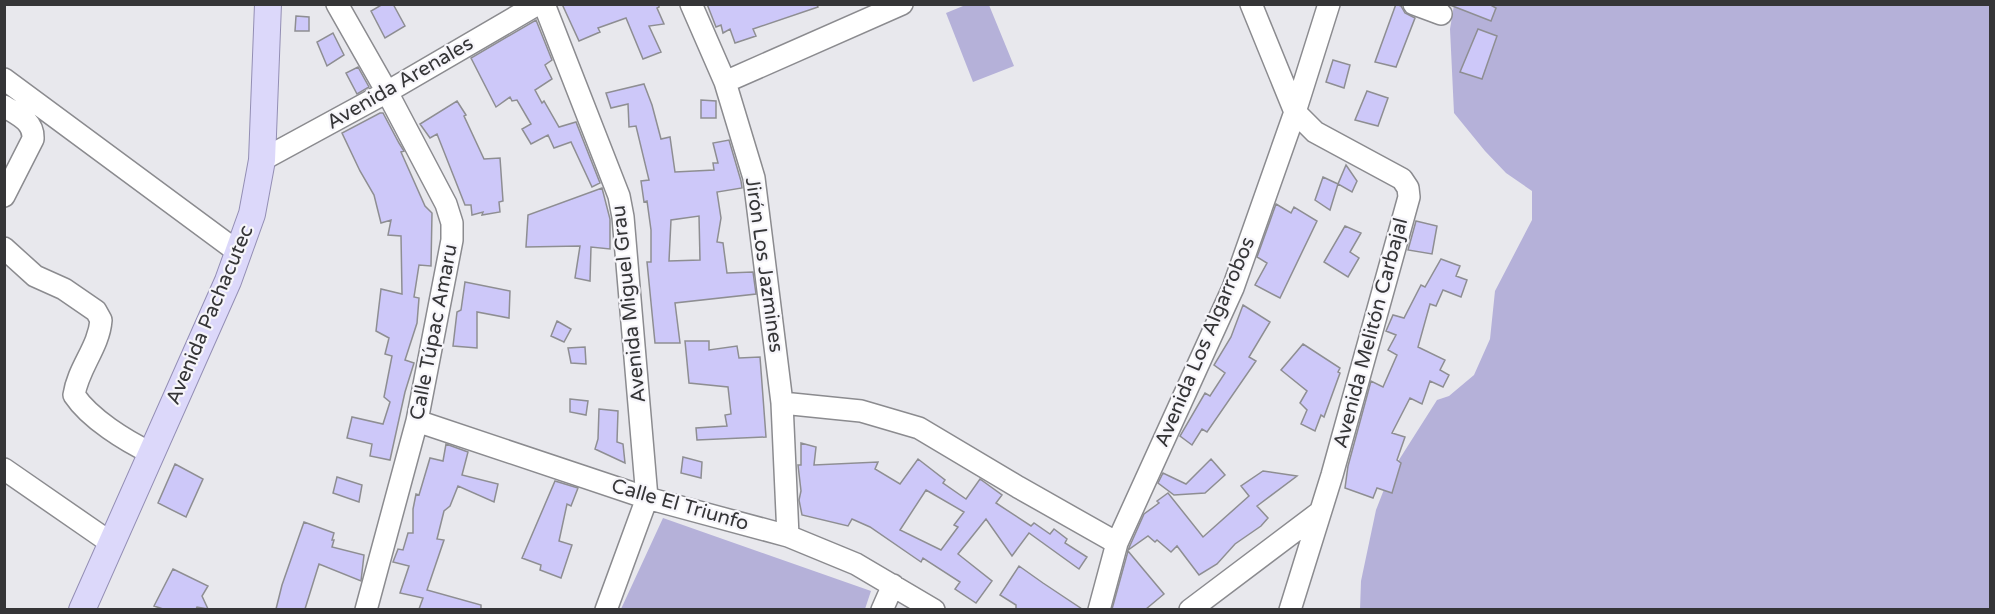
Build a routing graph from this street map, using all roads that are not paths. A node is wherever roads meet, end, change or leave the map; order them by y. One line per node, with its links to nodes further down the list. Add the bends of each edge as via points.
1 (268, 4): 16 (main road, Avenida Pachacutec)
2 (337, 4): 13 (street, Calle Túpac Amaru)
3 (538, 4): 13 (street, Avenida Arenales)
4 (544, 4): 24 (street, Avenida Miguel Grau, via 619,196)
5 (691, 4): 12 (street, Jirón Los Jazmines)
6 (902, 4): 12 (street)
7 (1251, 4): 15 (street)
8 (1329, 4): 15 (street, Avenida Los Algarrobos)
9 (1414, 4): 10 (street)
10 (1441, 14)
11 (4, 79): 19 (street)
12 (725, 82): 20 (street, Jirón Los Jazmines, via 754,178)
13 (387, 92): 16 (street, Avenida Arenales); 21 (street, Calle Túpac Amaru, via 446,204 452,223)
14 (4, 105): 17 (street, via 28,122 33,139)
15 (1295, 112): 25 (street, Avenida Melitón Carbajal, via 1315,132 1402,179 1408,188 1406,208); 28 (street, Avenida Los Algarrobos, via 1233,288)
16 (262, 160): 19 (main road, Avenida Pachacutec, via 252,214)
17 (4, 196)
18 (4, 248): 22 (street, via 35,276 64,289 96,311 101,320 100,332 74,395 81,405 129,442)
19 (238, 252): 22 (main road, Avenida Pachacutec)
20 (782, 403): 26 (street, Jirón Los Jazmines); 28 (street, via 861,411 919,428)
21 (417, 422): 24 (street, Calle El Triunfo); 31 (street, Calle Túpac Amaru)
22 (151, 453): 27 (main road, Avenida Pachacutec)
23 (4, 469): 27 (street)
24 (647, 498): 26 (street, Calle El Triunfo); 32 (street, Avenida Miguel Grau)
25 (1320, 512): 36 (street); 37 (street, Avenida Melitón Carbajal)
26 (788, 537): 29 (street, Calle El Triunfo, via 856,564)
27 (111, 543): 30 (main road, Avenida Pachacutec)
28 (1117, 543): 35 (street, Avenida Los Algarrobos)
29 (893, 585): 33 (street); 34 (street, Calle El Triunfo)
30 (82, 609)
31 (366, 609)
32 (606, 609)
33 (882, 609)
34 (934, 609)
35 (1099, 609)
36 (1190, 609)
37 (1290, 609)

